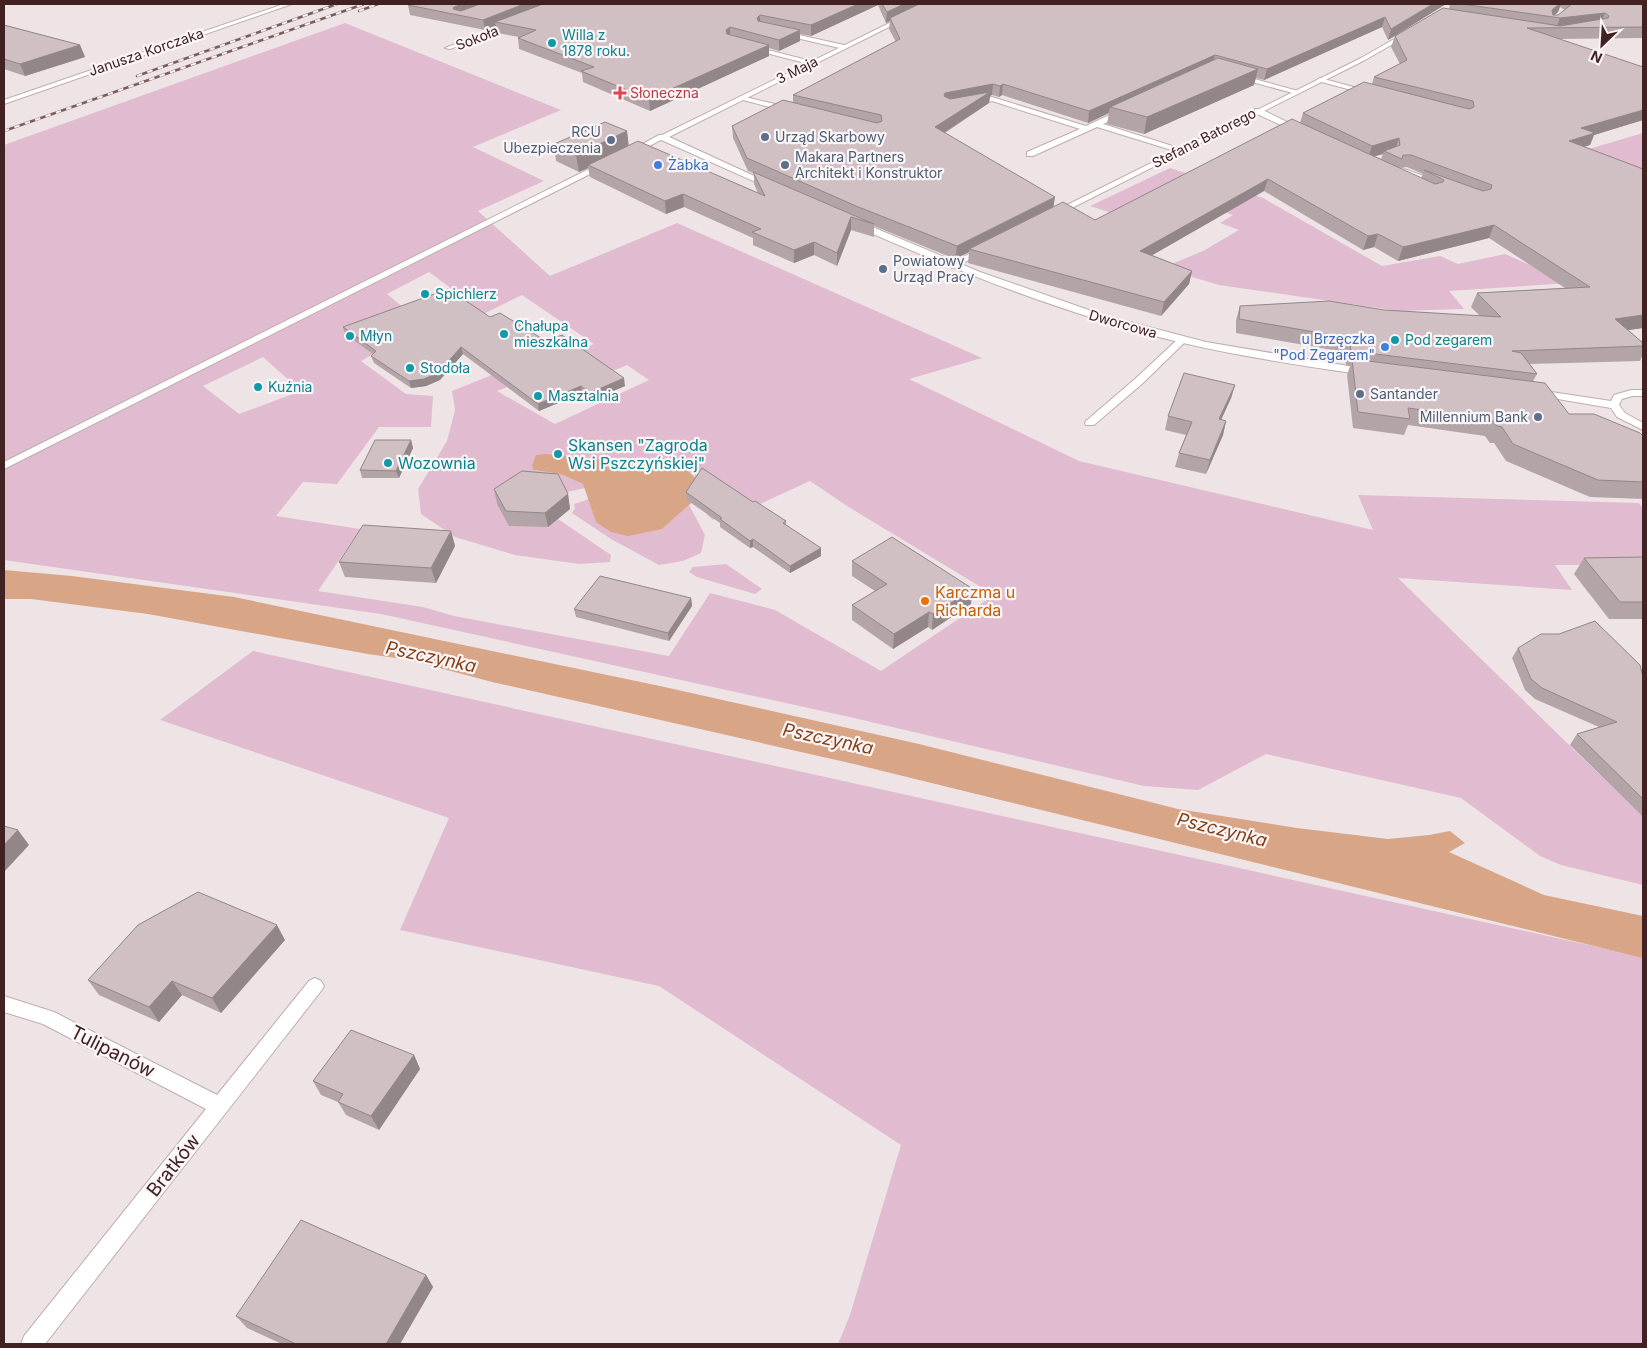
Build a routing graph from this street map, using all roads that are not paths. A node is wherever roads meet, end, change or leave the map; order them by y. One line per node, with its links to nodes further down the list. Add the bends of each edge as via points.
1 (289, 4): 15 (street, Janusza Korczaka)
2 (932, 4): 7 (street, 3 Maja)
3 (521, 20): 8 (street, Sokoła)
4 (1421, 25): 11 (street, Stefana Batorego)
5 (770, 30): 7 (street)
6 (747, 47): 9 (street)
7 (844, 47): 9 (street, 3 Maja)
8 (448, 48)
9 (813, 62): 14 (street, 3 Maja)
10 (1232, 75): 12 (street)
11 (1320, 80): 12 (street, Stefana Batorego); 13 (street)
12 (1296, 92): 18 (street, Stefana Batorego)
13 (1378, 95)
14 (741, 98): 19 (street); 23 (street, 3 Maja)
15 (4, 102)
16 (966, 104): 21 (street, via 992,99)
17 (1132, 107): 20 (street)
18 (1258, 111): 22 (street); 24 (street, Stefana Batorego)
19 (801, 113)
20 (1096, 124): 21 (street); 24 (street)
21 (1086, 128): 25 (street)
22 (1310, 135)
23 (662, 137): 28 (street); 40 (street, 3 Maja)
24 (1182, 150): 29 (street, Stefana Batorego)
25 (1030, 154)
26 (1418, 185): 27 (street, via 1387,168 1417,174)
27 (1445, 186)
28 (777, 188)
29 (1043, 219)
30 (849, 220): 32 (street, Dworcowa)
31 (991, 245): 32 (street)
32 (952, 265): 33 (street, Dworcowa, via 1058,304)
33 (1182, 340): 34 (street, Dworcowa); 38 (street)
34 (1377, 374)
35 (1528, 392): 37 (street)
36 (1643, 393): 37 (street, via 1618,396)
37 (1614, 405): 39 (street, via 1621,415)
38 (1090, 423)
39 (1643, 427)
40 (4, 466)
41 (315, 986): 43 (street, Bratków)
42 (4, 1004): 43 (street, Tulipanów, via 48,1018)
43 (219, 1106): 44 (street, Bratków)
44 (32, 1344)

